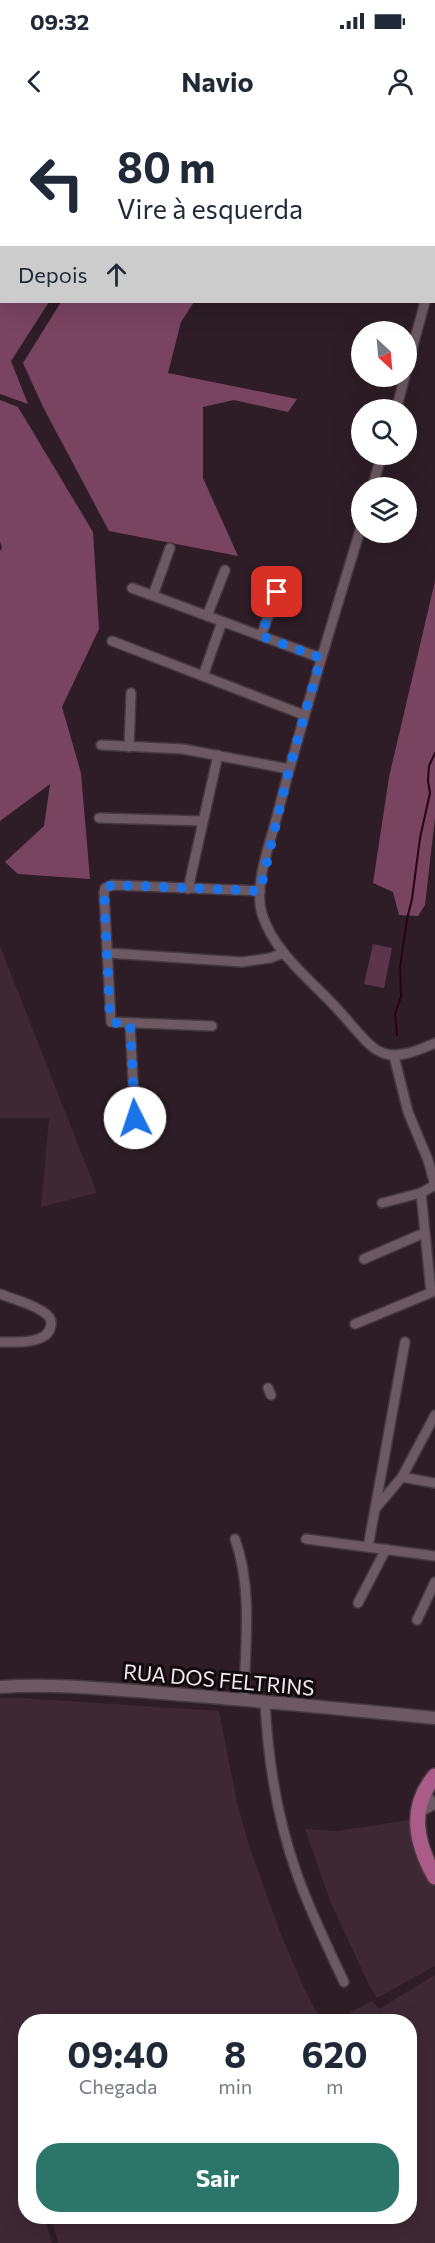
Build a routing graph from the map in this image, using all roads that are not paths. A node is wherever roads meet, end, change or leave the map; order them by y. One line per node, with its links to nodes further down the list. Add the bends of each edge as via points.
1 (425, 303): 2 (street)
2 (417, 331)
3 (356, 543): 13 (street)
4 (170, 548): 8 (street)
5 (225, 570): 9 (street)
6 (132, 588): 8 (street)
7 (277, 592): 11 (street)
8 (153, 595): 9 (street)
9 (207, 616): 10 (street)
10 (222, 622): 11 (street); 14 (street)
11 (261, 636): 13 (street)
12 (112, 641): 14 (street)
13 (321, 658): 16 (street)
14 (203, 676): 16 (street)
15 (131, 693): 18 (street)
16 (304, 715): 20 (street)
17 (101, 745): 18 (street)
18 (129, 747): 19 (street)
19 (218, 755): 20 (street); 22 (street)
20 (289, 769): 24 (street)
21 (99, 818): 22 (street)
22 (203, 821): 23 (street)
23 (188, 889): 24 (street); 26 (street, via 112,885 105,888)
24 (260, 891): 25 (street, via 266,925)
25 (284, 952): 26 (street, via 242,962); 30 (street, via 371,1047)
26 (108, 953): 27 (street, via 110,1019)
27 (130, 1024): 28 (street); 31 (street)
28 (212, 1026)
29 (435, 1043): 30 (street)
30 (394, 1056): 32 (street, via 408,1112)
31 (135, 1118)
32 (435, 1185): 33 (street)
33 (421, 1193): 34 (street); 35 (street)
34 (382, 1203)
35 (424, 1233): 36 (street); 37 (street)
36 (364, 1259)
37 (433, 1291): 39 (street)
38 (0, 1294): 40 (street, via 38,1308 51,1321 48,1332 38,1338)
39 (355, 1324)
40 (0, 1342)
41 (405, 1342): 45 (street)
42 (435, 1415): 43 (street)
43 (402, 1477): 44 (street); 45 (street)
44 (435, 1483)
45 (375, 1509): 48 (street)
46 (235, 1539): 55 (street, via 242,1558 246,1596)
47 (306, 1539): 48 (street)
48 (368, 1547): 49 (street)
49 (386, 1549): 50 (street); 52 (street)
50 (435, 1556)
51 (435, 1582): 53 (street)
52 (358, 1603)
53 (417, 1620)
54 (0, 1687): 55 (street, RUA DOS FELTRINS, via 102,1689)
55 (244, 1699): 56 (street, RUA DOS FELTRINS)
56 (265, 1702): 57 (street, RUA DOS FELTRINS); 62 (street, via 268,1754 288,1846)
57 (435, 1718)
58 (435, 1776): 61 (main road, via 421,1796 417,1813 421,1843)
59 (430, 1799): 60 (main road, via 427,1845)
60 (435, 1864)
61 (435, 1878)
62 (344, 1982)

